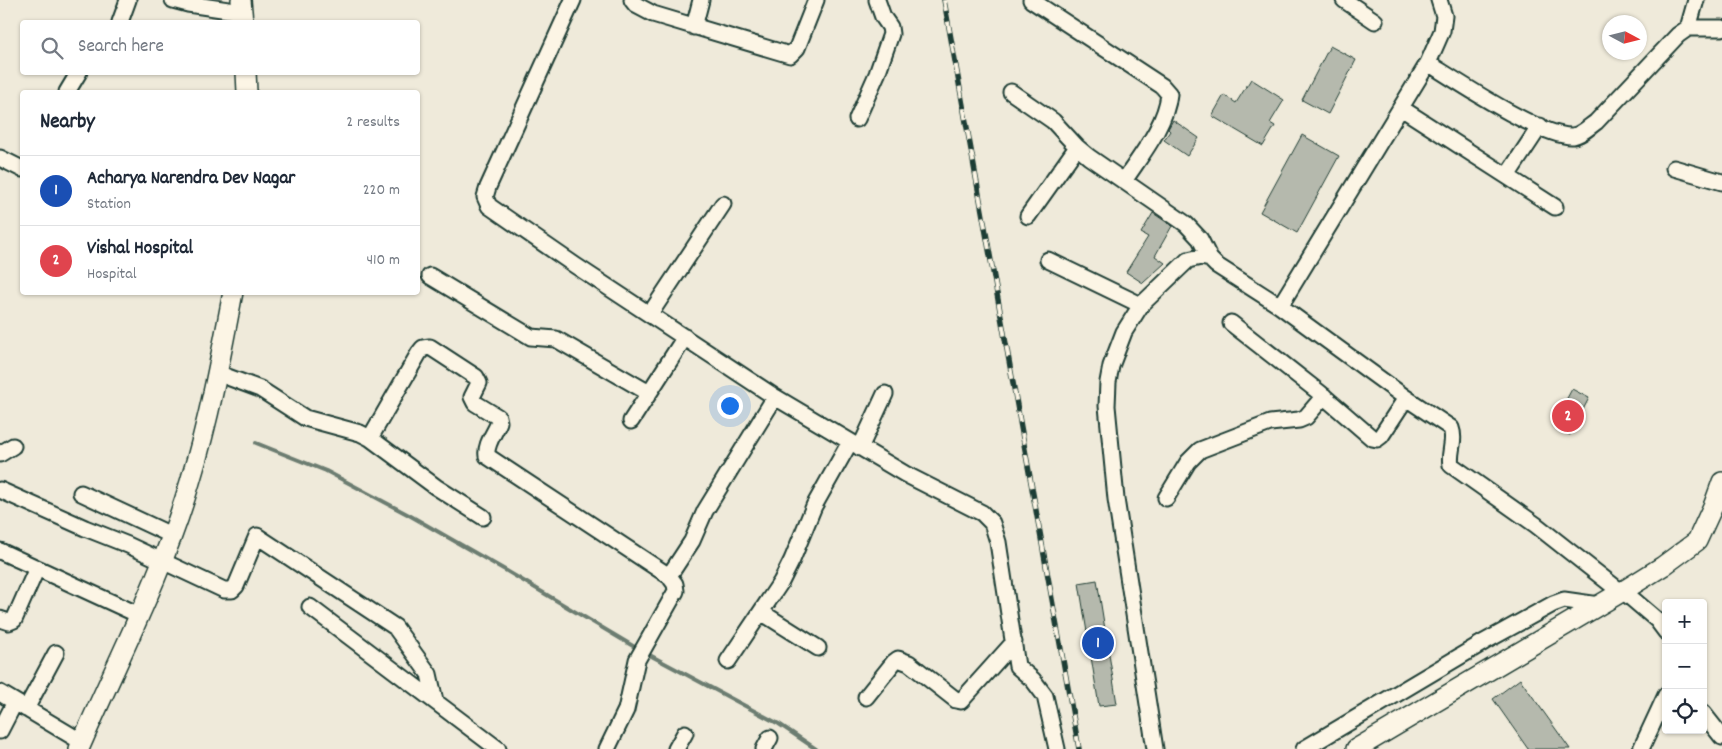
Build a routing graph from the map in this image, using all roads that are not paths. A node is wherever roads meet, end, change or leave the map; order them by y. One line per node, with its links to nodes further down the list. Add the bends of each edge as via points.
1 (128, 0): 13 (street)
2 (173, 0): 12 (street)
3 (573, 0): 43 (street, via 485,197 489,206)
4 (632, 0): 15 (street, via 653,14)
5 (701, 0): 15 (street)
6 (816, 0): 15 (street, via 797,48 790,55)
7 (877, 0): 25 (street, via 891,34)
8 (1031, 0): 32 (street, via 1162,86 1169,94 1163,120)
9 (1344, 0): 14 (street)
10 (1439, 0): 18 (street, via 1444,16 1442,31)
11 (1696, 0): 16 (street)
12 (242, 11)
13 (121, 20)
14 (1375, 20)
15 (694, 27)
16 (1688, 28): 17 (street); 26 (street, via 1584,132 1574,136)
17 (1722, 28)
18 (1428, 63): 24 (street); 26 (street, via 1488,100)
19 (77, 75): 21 (street)
20 (246, 75): 22 (main road)
21 (68, 90)
22 (247, 90)
23 (1011, 92): 27 (street, via 1053,121)
24 (1402, 108): 31 (street); 42 (street)
25 (857, 119)
26 (1540, 126): 31 (street)
27 (1077, 147): 32 (street); 36 (street)
28 (0, 158): 29 (street)
29 (20, 167)
30 (1674, 168): 33 (street)
31 (1507, 176): 35 (street)
32 (1124, 181): 37 (street, via 1194,230)
33 (1722, 182)
34 (723, 204): 43 (street)
35 (1554, 207)
36 (1028, 216)
37 (1210, 259): 41 (street, via 1195,257 1188,260); 42 (street)
38 (1048, 260): 41 (street)
39 (430, 276): 47 (street, via 531,337 556,338)
40 (232, 295): 46 (main road)
41 (1141, 306): 92 (street, via 1115,353 1106,398 1116,499)
42 (1280, 306): 51 (street)
43 (650, 314): 45 (street)
44 (1231, 323): 49 (street)
45 (685, 337): 47 (street); 50 (street)
46 (217, 373): 53 (street, via 260,389 305,418); 62 (main road, via 190,483)
47 (649, 393): 52 (street)
48 (885, 394): 54 (street)
49 (1324, 396): 51 (street, via 1377,439); 60 (street, via 1306,417 1270,423 1200,450 1188,462)
50 (775, 397): 54 (street); 66 (street)
51 (1406, 398): 67 (street, via 1450,428 1453,440 1451,466 1536,525)
52 (631, 421)
53 (370, 438): 61 (street); 66 (street, via 419,352 430,347 476,377 479,383 472,397 475,404 498,417 487,456)
54 (855, 445): 70 (street, via 814,506 792,560); 74 (street, via 982,513 992,523)
55 (13, 446): 56 (street)
56 (0, 454)
57 (1722, 482): 67 (main road, via 1697,541)
58 (0, 490): 64 (street)
59 (81, 493): 62 (street)
60 (1166, 498)
61 (483, 517)
62 (171, 535): 64 (main road)
63 (0, 551): 65 (street)
64 (162, 561): 71 (main road); 80 (street, via 224,590 232,590 257,536 395,627 429,674)
65 (37, 568): 71 (street); 72 (street, via 14,620)
66 (669, 576): 89 (street, via 676,592 637,660 626,710)
67 (1622, 591): 68 (main road); 73 (street)
68 (1599, 605): 93 (street, via 1564,600 1553,604); 94 (main road)
69 (310, 607): 80 (street)
70 (761, 612): 75 (street); 77 (street)
71 (138, 615): 87 (main road)
72 (0, 619)
73 (1662, 627)
74 (1014, 642): 79 (street, via 961,701 909,663 898,659); 91 (street, via 1017,666 1045,696)
75 (818, 648)
76 (56, 653): 82 (street)
77 (728, 661)
78 (0, 694): 82 (street)
79 (866, 696)
80 (435, 701): 88 (street)
81 (1662, 704): 95 (street)
82 (20, 706): 84 (street); 87 (street)
83 (1707, 717): 86 (street)
84 (0, 731)
85 (685, 732): 90 (street)
86 (1722, 737)
87 (81, 746)
88 (498, 749)
89 (607, 749)
90 (676, 749)
91 (1058, 749)
92 (1155, 749)
93 (1304, 749)
94 (1356, 749)
95 (1641, 749)

